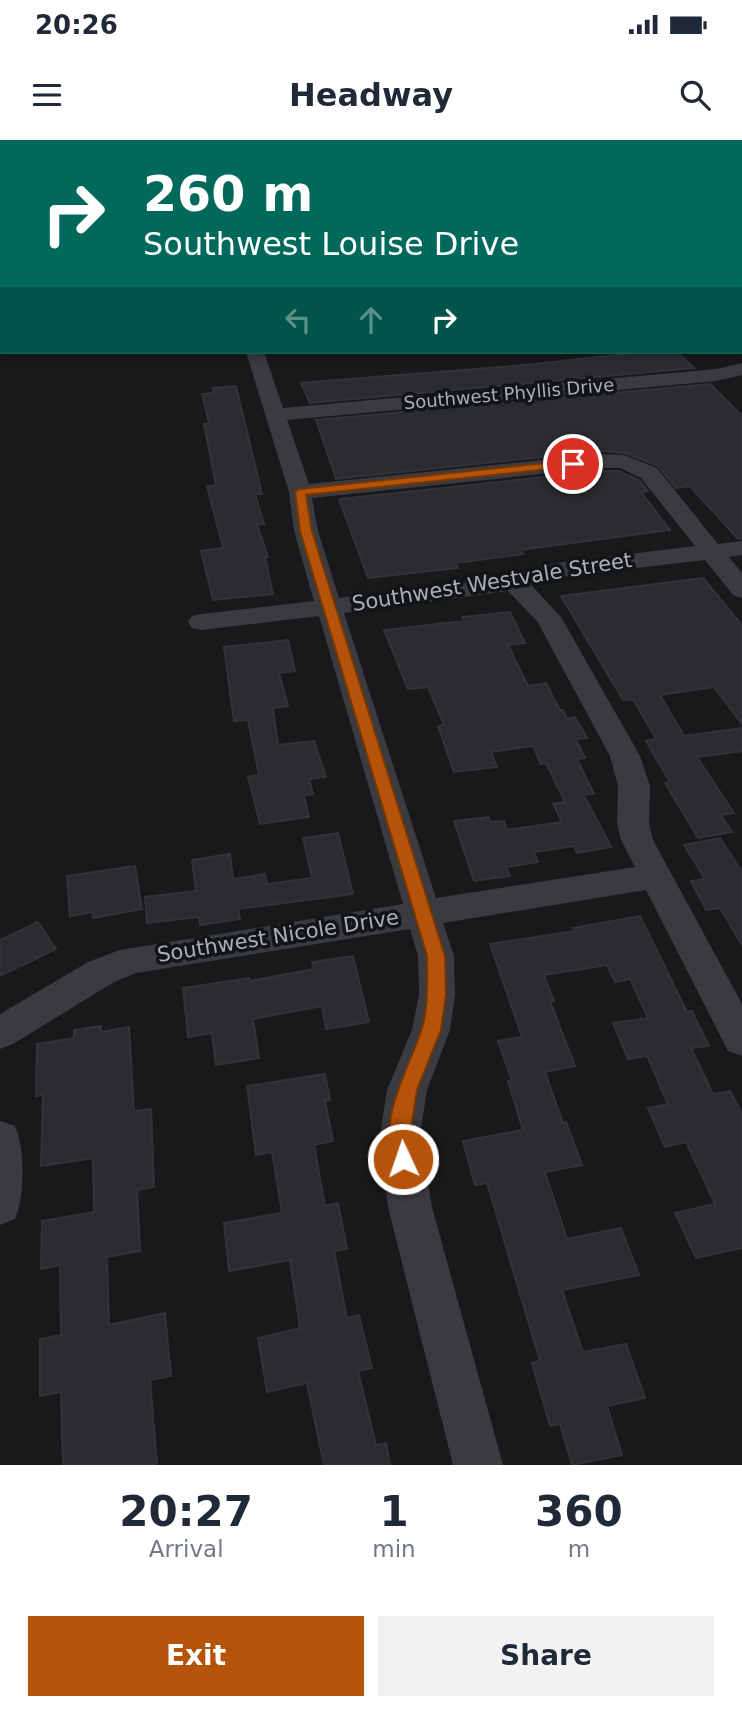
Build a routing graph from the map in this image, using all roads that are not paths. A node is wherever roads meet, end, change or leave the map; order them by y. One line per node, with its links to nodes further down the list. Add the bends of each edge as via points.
1 (256, 354): 5 (street)
2 (742, 369): 3 (street, Southwest Phyllis Drive)
3 (718, 375): 4 (street); 5 (street, Southwest Phyllis Drive)
4 (742, 392)
5 (276, 415): 6 (street)
6 (300, 492): 8 (street, via 624,462 649,473); 11 (street)
7 (742, 548): 8 (street, Southwest Westvale Street)
8 (713, 551): 9 (street, Southwest Westvale Street, via 556,570); 10 (street)
9 (514, 582): 11 (street, Southwest Westvale Street); 13 (street, via 548,617 625,756 634,786 637,841)
10 (742, 590)
11 (328, 606): 12 (street, Southwest Westvale Street); 14 (street)
12 (201, 622)
13 (656, 876): 14 (street, Southwest Nicole Drive); 16 (street)
14 (424, 912): 15 (street, Southwest Nicole Drive, via 133,960 101,972); 19 (street, via 436,956 437,995 431,1030 407,1090 400,1135 410,1207)
15 (0, 1033)
16 (742, 1040)
17 (0, 1139): 18 (street)
18 (0, 1205)
19 (478, 1465)

